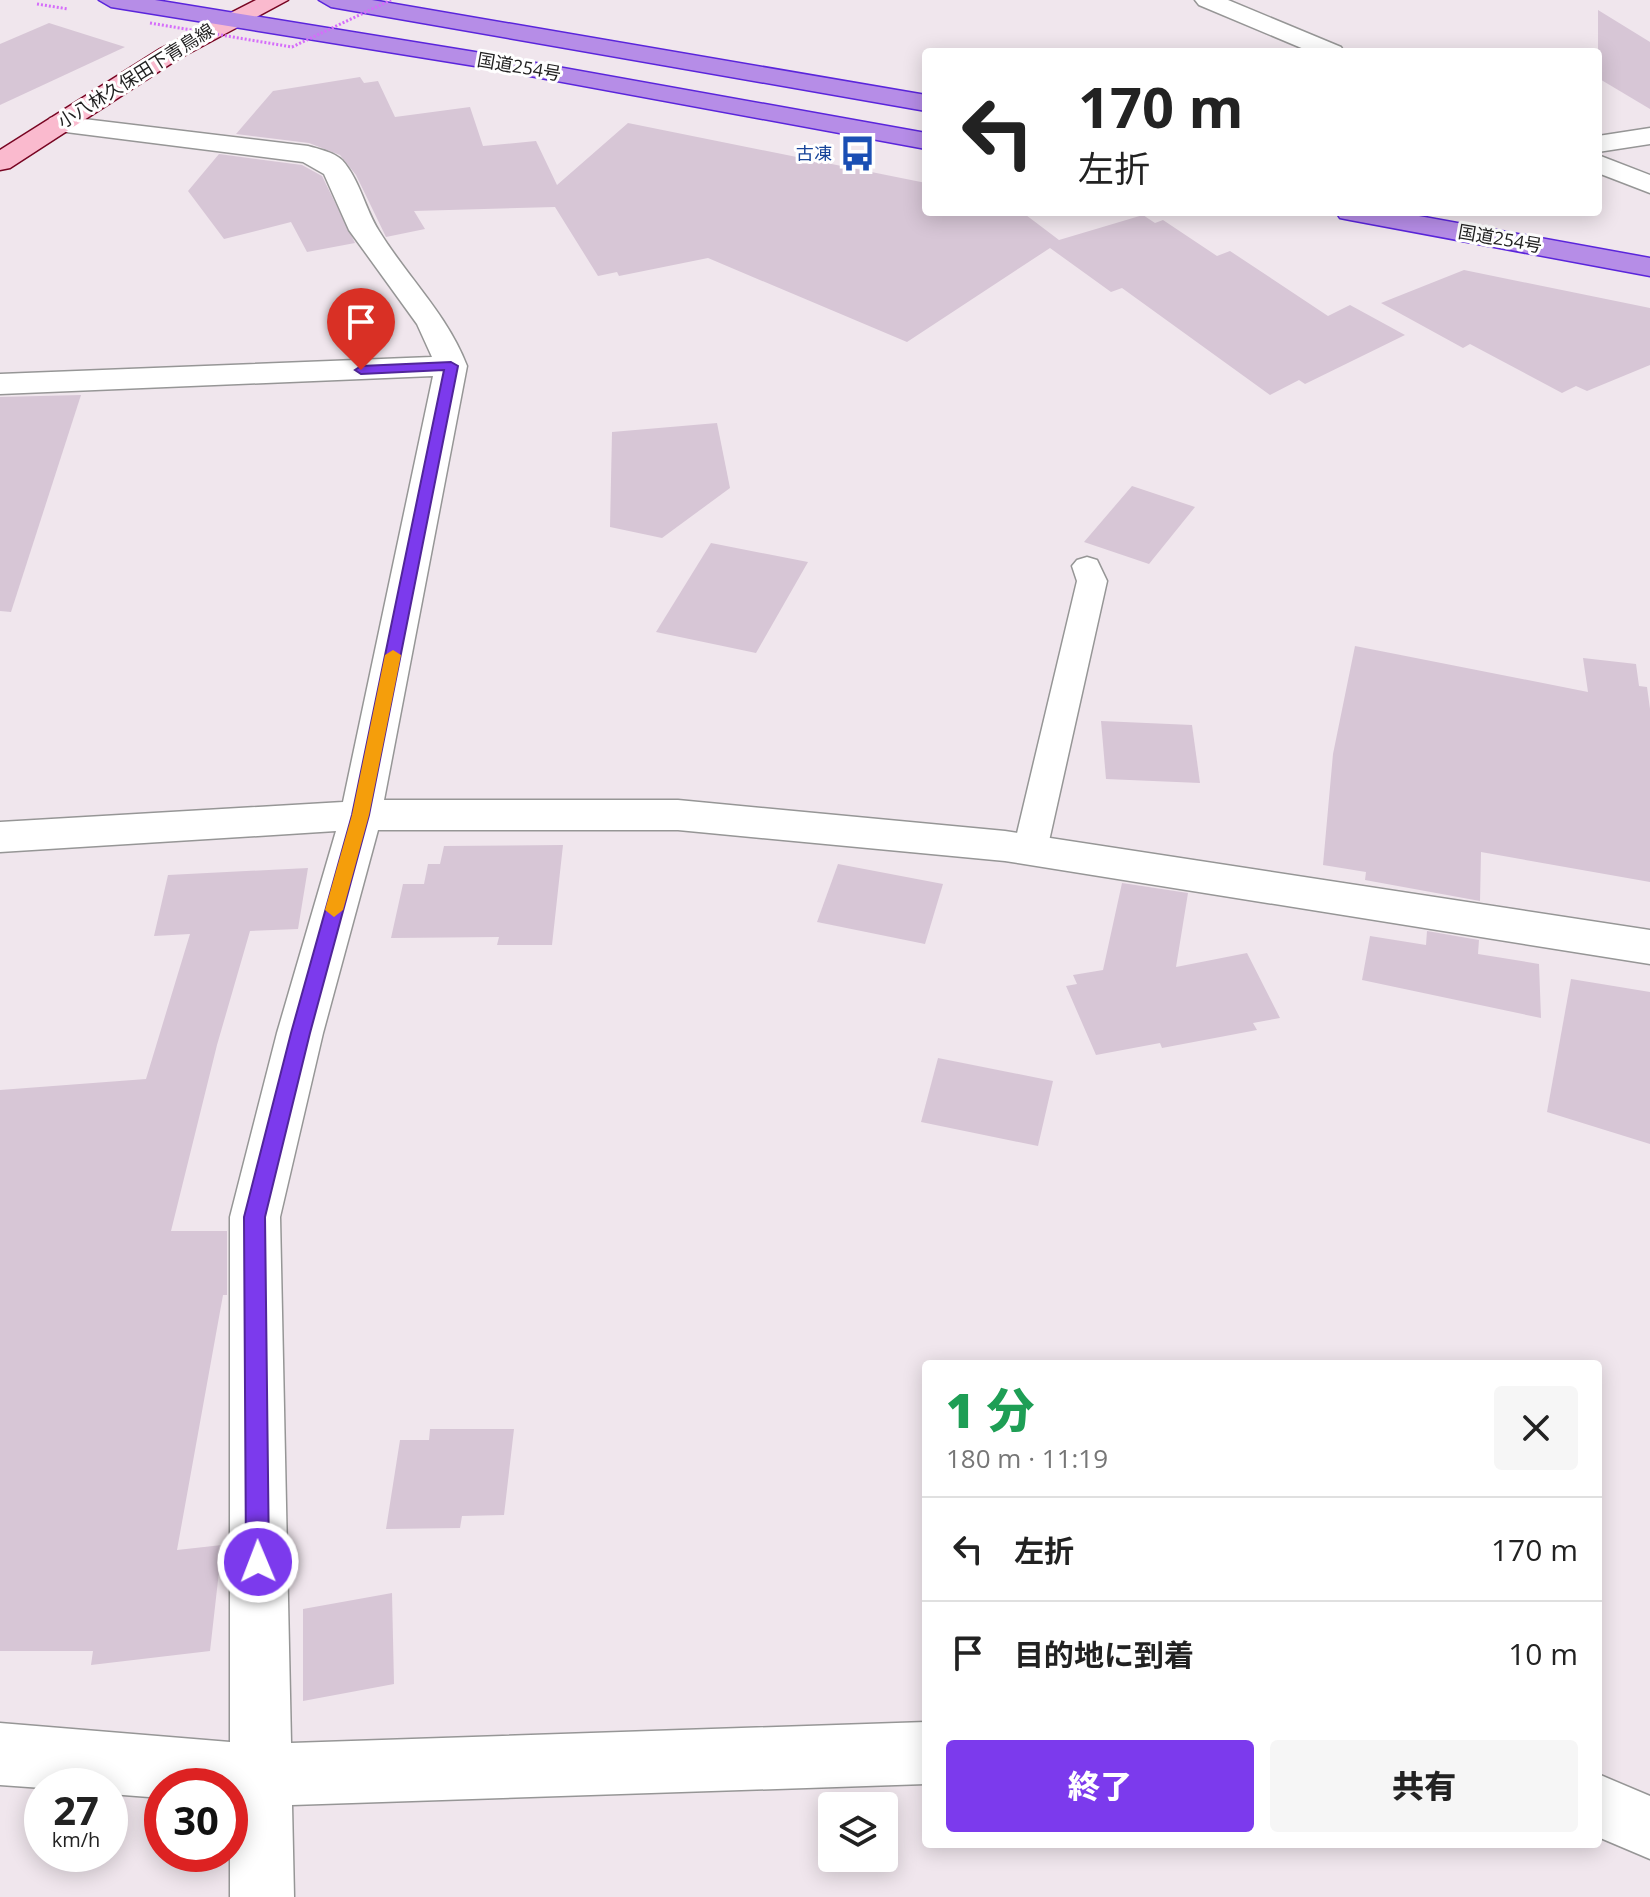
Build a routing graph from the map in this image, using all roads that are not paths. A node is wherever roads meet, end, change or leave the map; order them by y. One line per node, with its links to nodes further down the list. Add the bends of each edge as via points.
1 (111, 0): 6 (highway, 国道254号)
2 (276, 0): 6 (main road, 小八林久保田下青鳥線)
3 (331, 0): 8 (highway, 国道254号)
4 (1261, 0): 5 (street)
5 (1217, 4): 7 (street)
6 (229, 19): 9 (main road, 小八林久保田下青鳥線); 11 (highway, 国道254号)
7 (1322, 48)
8 (922, 102)
9 (59, 124): 13 (main road, 小八林久保田下青鳥線); 20 (street, via 308,154 329,163 373,246 444,341)
10 (1650, 136): 12 (street)
11 (922, 140)
12 (1602, 143)
13 (0, 162)
14 (1602, 165): 15 (street)
15 (1650, 185)
16 (1372, 216): 19 (highway, 国道254号)
17 (1520, 216): 18 (highway, 国道254号)
18 (1650, 240)
19 (1650, 267)
20 (451, 366): 21 (street); 23 (street)
21 (0, 384)
22 (1087, 566): 25 (lane, via 1092,581)
23 (361, 815): 24 (street); 25 (street, via 678,815); 29 (street, via 255,1217)
24 (0, 837)
25 (1030, 850): 26 (street)
26 (1650, 947)
27 (922, 1753): 29 (street)
28 (0, 1754): 29 (street)
29 (262, 1775): 32 (street)
30 (1602, 1807): 31 (street)
31 (1650, 1828)
32 (262, 1897)

